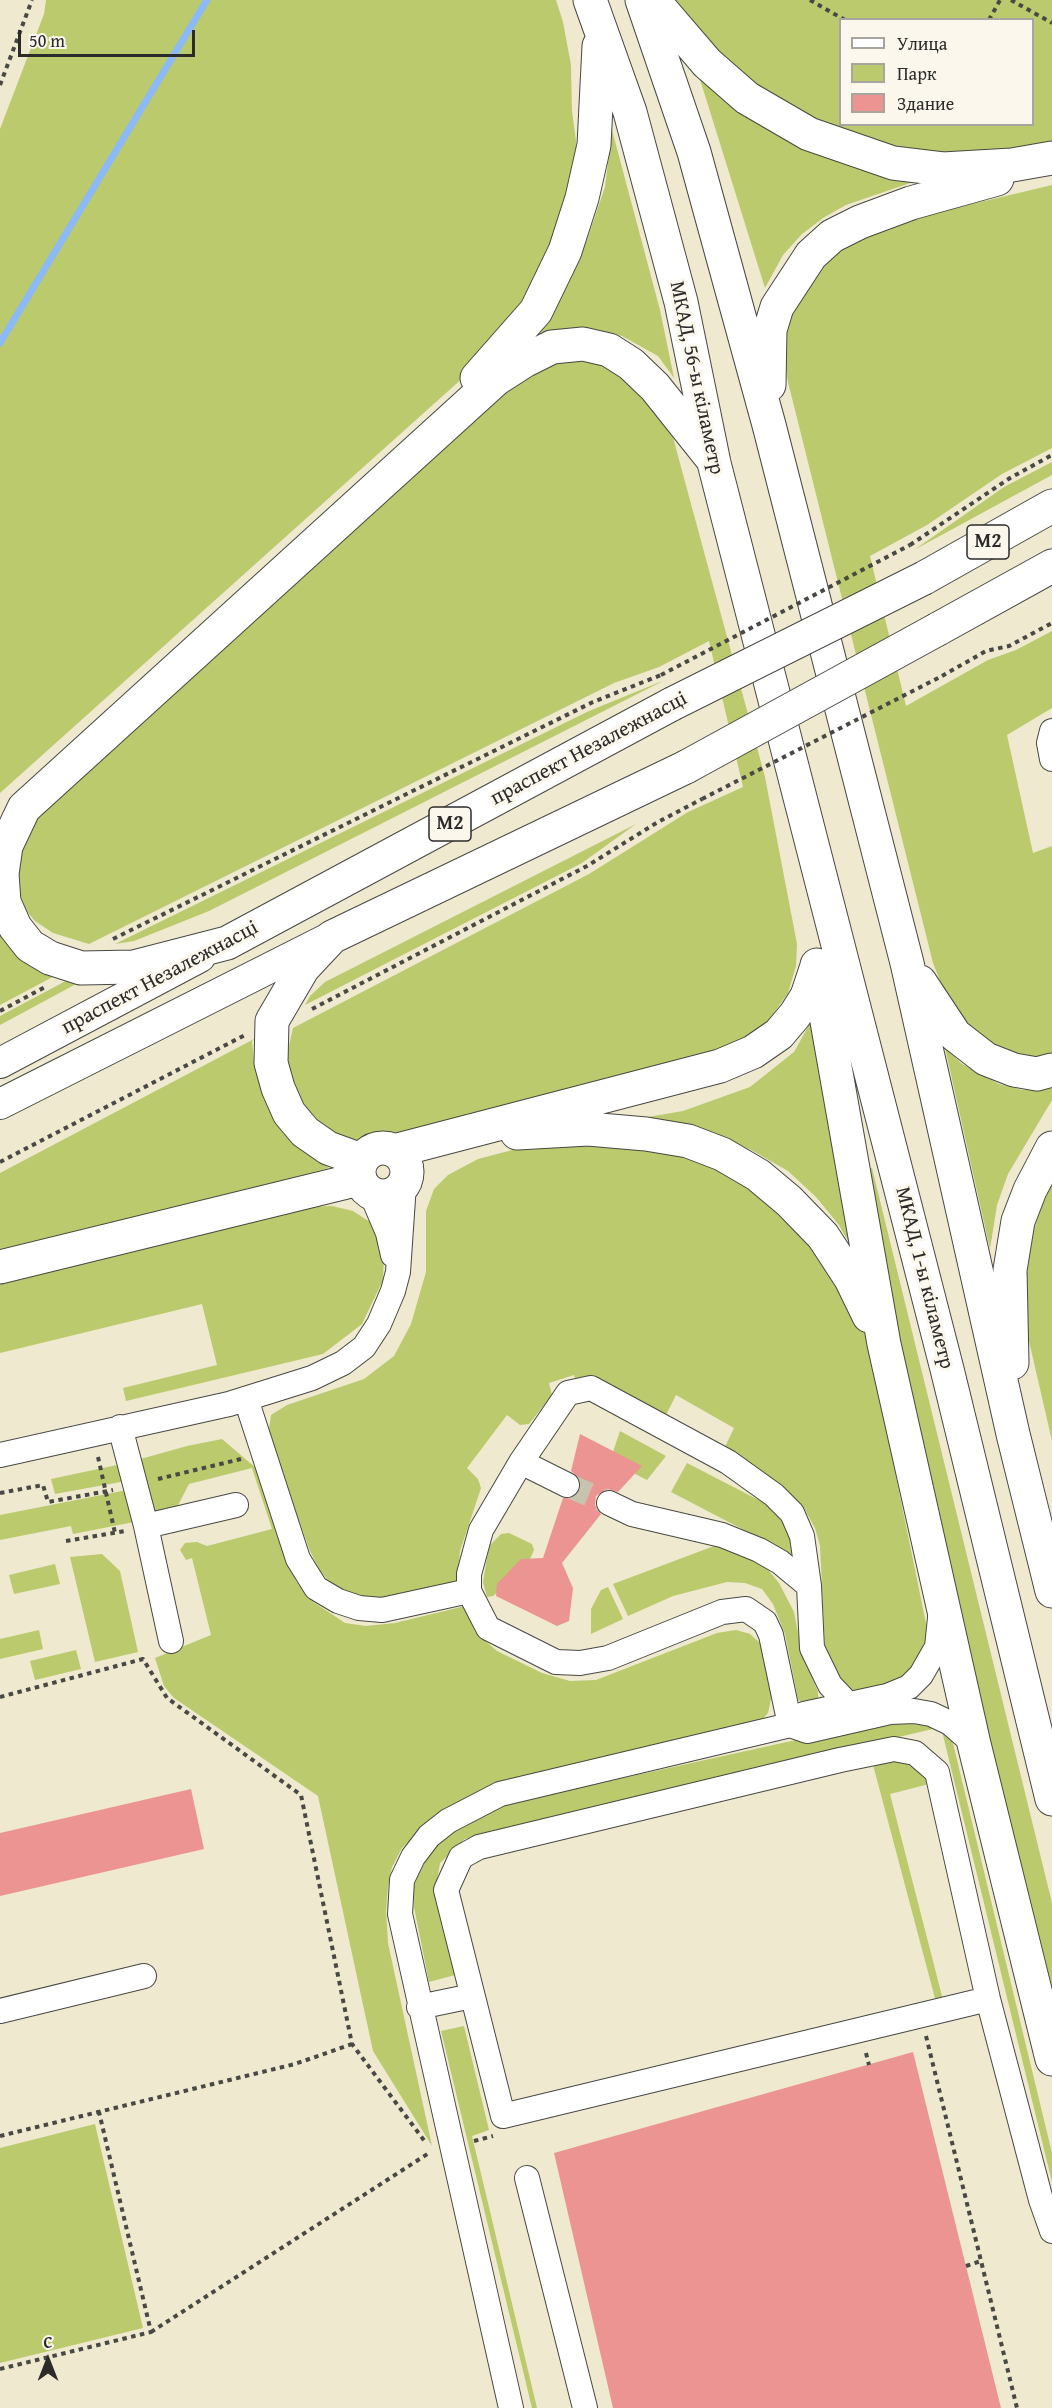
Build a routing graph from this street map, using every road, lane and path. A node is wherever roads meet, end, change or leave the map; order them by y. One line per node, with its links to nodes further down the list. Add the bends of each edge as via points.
1 (32, 0): 11 (path)
2 (642, 0): 14 (highway, via 694,152)
3 (652, 0): 12 (highway, via 707,63 747,98 819,138 892,163 943,169)
4 (810, 0): 8 (path)
5 (1000, 0): 9 (path)
6 (1011, 0): 10 (path)
7 (595, 13): 16 (highway, МКАД, 56-ы кіламетр, via 630,112 681,302); 24 (highway, via 594,145 565,250 536,312 478,377)
8 (842, 18)
9 (990, 18)
10 (1052, 23)
11 (0, 85)
12 (1052, 158)
13 (1052, 163): 14 (highway, via 860,222 832,236 811,255 777,307 770,330)
14 (769, 425): 29 (highway)
15 (1052, 455): 20 (path, bridge, via 1010,478 910,545)
16 (714, 463): 22 (highway, МКАД, 56-ы кіламетр); 31 (highway, via 655,387 609,350 583,344 552,347 496,379 24,808 6,846 2,874 4,903 15,927 30,946 50,958)
17 (1052, 506): 20 (highway, праспект Незалежнасці / М2, bridge, via 924,578)
18 (1052, 566): 26 (highway, праспект Незалежнасці / М2, bridge, via 686,767)
19 (1052, 623): 33 (path, bridge, via 1010,646 986,651 657,822 586,867 303,1013)
20 (667, 689): 27 (path, via 593,702); 28 (highway, праспект Незалежнасці / М2)
21 (1052, 731): 23 (street)
22 (791, 759): 25 (highway, МКАД, 1-ы кіламетр)
23 (1052, 759)
24 (0, 808)
25 (812, 844): 30 (highway); 66 (highway, МКАД, 1-ы кіламетр)
26 (332, 936): 33 (highway, via 303,968); 36 (main road, праспект Незалежнасці / М2)
27 (112, 939)
28 (227, 943): 31 (highway, via 134,967); 34 (main road, праспект Незалежнасці / М2)
29 (908, 963): 35 (highway, via 955,1035 986,1059 1037,1074); 47 (highway)
30 (817, 965): 39 (highway, via 807,996 795,1015 779,1034 753,1052 720,1066); 43 (highway)
31 (81, 968): 32 (path)
32 (0, 1011)
33 (277, 1015): 38 (path); 40 (highway, via 272,1021 271,1063 289,1113 305,1132)
34 (0, 1063)
35 (1052, 1070)
36 (0, 1104)
37 (1052, 1148): 47 (highway, via 1018,1221 1010,1270)
38 (0, 1162)
39 (402, 1167): 40 (highway, via 376,1149); 40 (highway, via 389,1196); 42 (street); 43 (highway, via 526,1131 588,1129 688,1141 758,1175 823,1236 851,1279)
40 (364, 1177): 41 (highway); 42 (street, via 388,1233)
41 (0, 1267)
42 (398, 1272): 44 (street, via 379,1324 364,1347 312,1378)
43 (884, 1344): 60 (highway)
44 (246, 1399): 45 (street); 58 (street, via 298,1559 316,1588 359,1608 382,1610)
45 (120, 1427): 46 (street); 53 (street)
46 (93, 1433): 48 (street); 54 (path)
47 (1013, 1434): 59 (highway)
48 (0, 1455)
49 (521, 1462): 50 (street); 57 (street, via 568,1393 591,1388 728,1462 774,1495 792,1513 802,1536); 58 (street, via 481,1530 469,1574)
50 (567, 1485)
51 (609, 1503): 57 (street, via 632,1515 722,1535 759,1550)
52 (236, 1505): 53 (street)
53 (146, 1526): 61 (street)
54 (115, 1533)
55 (98, 1536): 56 (path)
56 (66, 1541)
57 (809, 1586): 63 (street, via 812,1648 830,1685)
58 (469, 1591): 64 (street, via 488,1628 556,1662 608,1658 722,1612 746,1609 765,1623 771,1635)
59 (1052, 1591)
60 (942, 1607): 63 (street, via 937,1647 921,1675 909,1687 887,1696); 65 (highway)
61 (171, 1641)
62 (0, 1697): 73 (path, via 143,1659 167,1698 301,1795)
63 (848, 1704): 64 (street, via 804,1714)
64 (790, 1725): 65 (street, via 807,1731 890,1712 914,1711 950,1723); 70 (street, via 500,1794 448,1821 429,1836 402,1880 400,1914)
65 (974, 1744): 75 (highway)
66 (1052, 1799)
67 (144, 1976): 71 (street)
68 (472, 1996): 69 (street, via 503,2116); 69 (street, via 446,1890 460,1857 479,1847 894,1749 915,1754 937,1772); 70 (street)
69 (988, 1999): 82 (street)
70 (419, 2007): 80 (street)
71 (0, 2011)
72 (915, 2037): 83 (path, via 925,2035)
73 (352, 2044): 77 (path, via 295,2064); 85 (path, via 432,2151)
74 (875, 2047): 76 (path, via 865,2049)
75 (1052, 2059)
76 (869, 2065)
77 (99, 2112): 79 (path); 85 (path)
78 (497, 2135): 80 (path)
79 (0, 2136)
80 (451, 2146): 87 (street)
81 (526, 2178): 88 (street)
82 (1052, 2231)
83 (981, 2261): 84 (path); 89 (path)
84 (966, 2266)
85 (152, 2332): 86 (path)
86 (0, 2368)
87 (510, 2408)
88 (585, 2408)
89 (1017, 2408)

